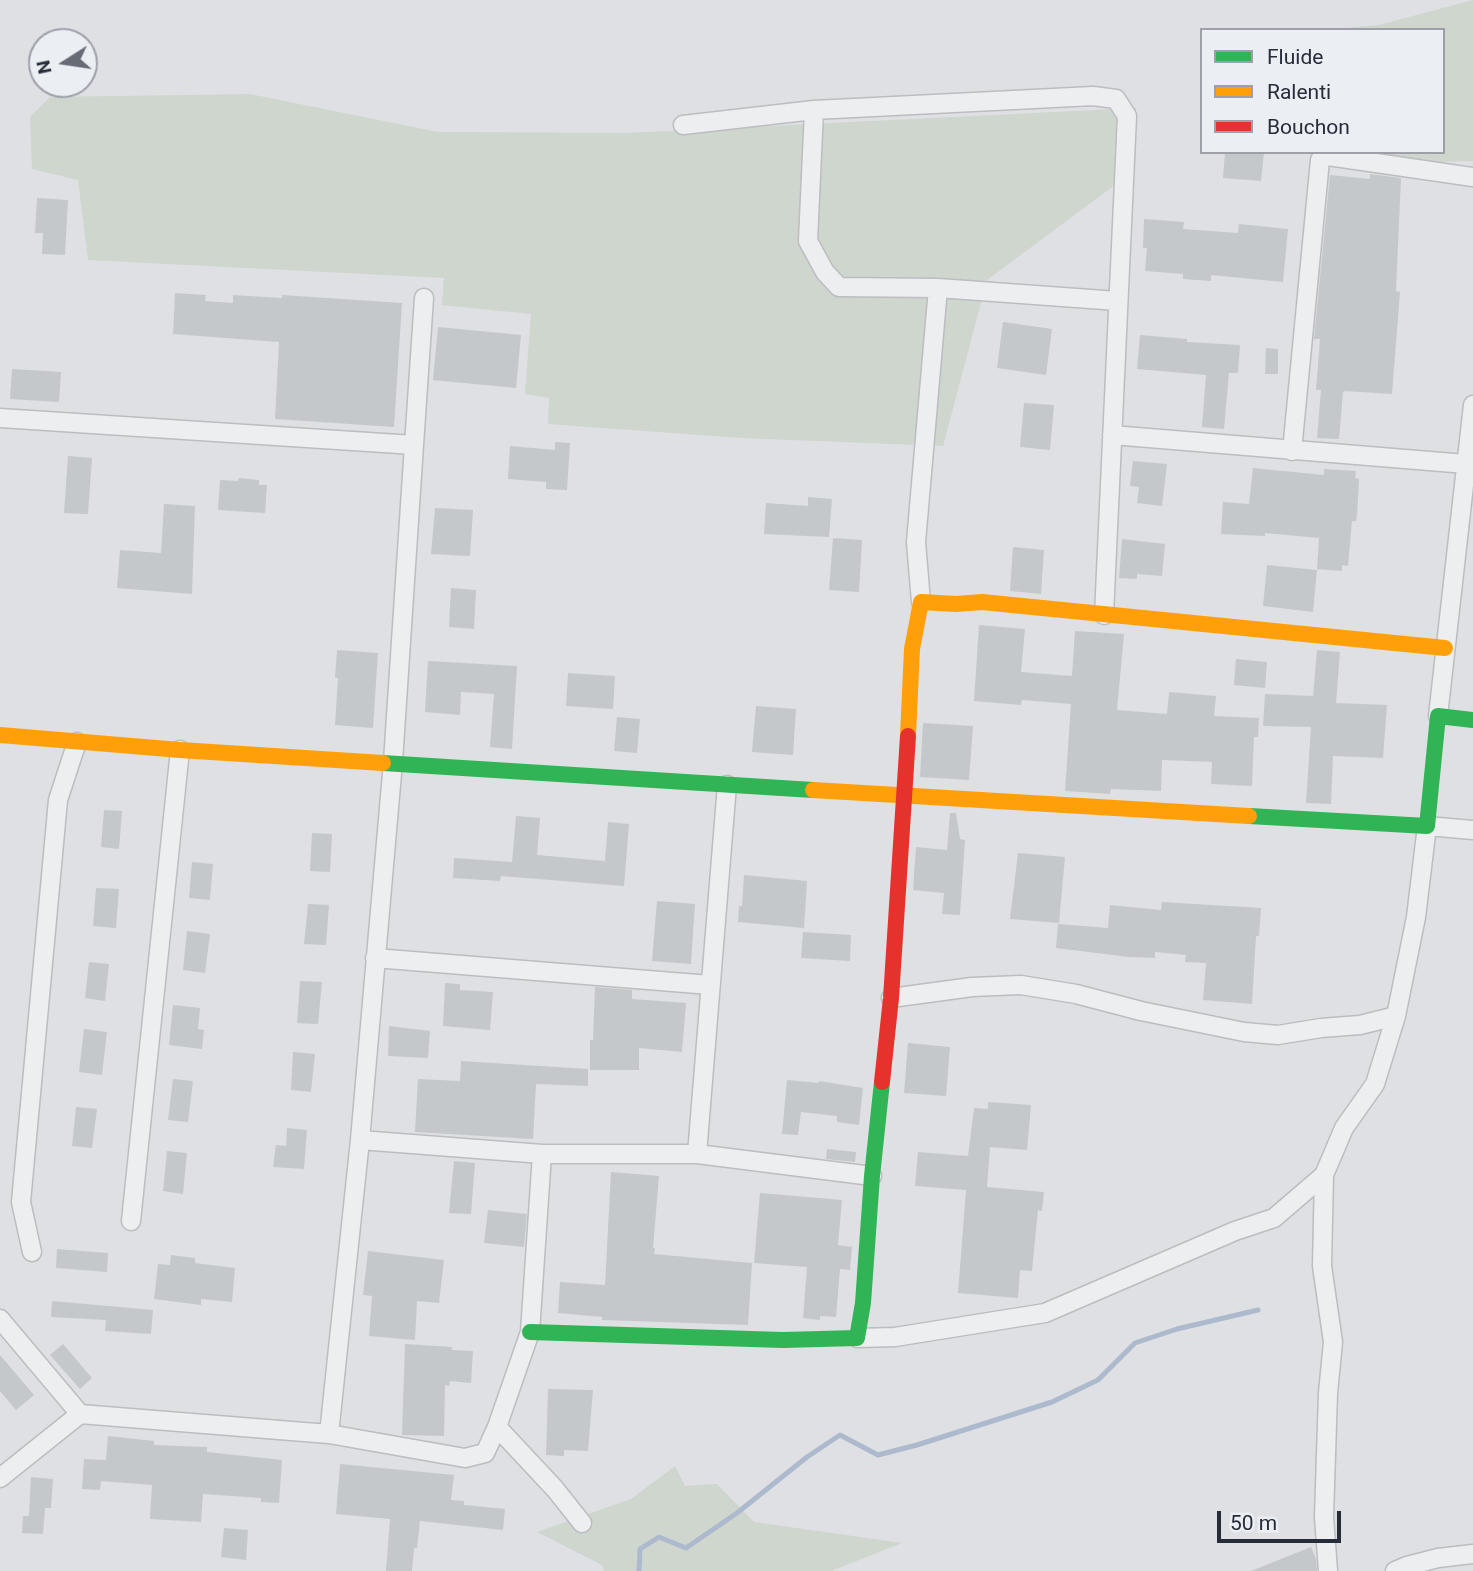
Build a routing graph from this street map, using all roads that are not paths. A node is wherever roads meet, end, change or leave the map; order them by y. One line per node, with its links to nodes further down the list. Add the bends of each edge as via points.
1 (814, 110): 2 (street); 4 (street, via 808,241 824,272 839,286); 6 (street, via 1093,96 1116,99 1127,116)
2 (682, 125)
3 (1473, 177): 11 (street, via 1328,156 1320,160)
4 (938, 288): 6 (street); 13 (street, via 916,542)
5 (424, 298): 10 (street)
6 (1118, 301): 9 (street)
7 (1473, 404): 12 (street)
8 (0, 418): 10 (street)
9 (1112, 435): 11 (street); 14 (street)
10 (414, 445): 21 (street)
11 (1292, 451): 12 (street)
12 (1466, 464): 15 (street)
13 (921, 601): 14 (street, via 982,602); 23 (street, via 912,649)
14 (1104, 615): 15 (street)
15 (1445, 648): 16 (street)
16 (1438, 716): 17 (street); 24 (street)
17 (1473, 720)
18 (0, 735): 19 (street)
19 (77, 742): 20 (street); 36 (street, via 58,800 21,1202)
20 (180, 750): 21 (street); 35 (street)
21 (393, 762): 22 (street); 26 (street)
22 (727, 785): 23 (street); 27 (street)
23 (905, 796): 24 (street); 28 (street)
24 (1427, 826): 25 (street); 29 (street, via 1416,917)
25 (1473, 830)
26 (375, 958): 27 (street); 30 (street)
27 (710, 985): 32 (street)
28 (891, 998): 29 (street, via 1021,985 1244,1032 1278,1035); 34 (street)
29 (1396, 1016): 33 (street, via 1375,1084 1344,1128)
30 (360, 1140): 31 (street); 42 (street)
31 (542, 1154): 32 (street); 38 (street)
32 (697, 1154): 34 (street)
33 (1324, 1175): 39 (street, via 1274,1218 1045,1313); 46 (street, via 1322,1266 1333,1342 1324,1517)
34 (872, 1176): 39 (street)
35 (131, 1221)
36 (32, 1252)
37 (0, 1319): 40 (street)
38 (530, 1332): 39 (street); 41 (street)
39 (857, 1339)
40 (80, 1414): 42 (street); 43 (street)
41 (497, 1427): 42 (street, via 485,1453 466,1458); 44 (street)
42 (329, 1434)
43 (0, 1478)
44 (582, 1523)
45 (1472, 1560): 47 (street, via 1427,1561)
46 (1328, 1571)
47 (1395, 1571)

